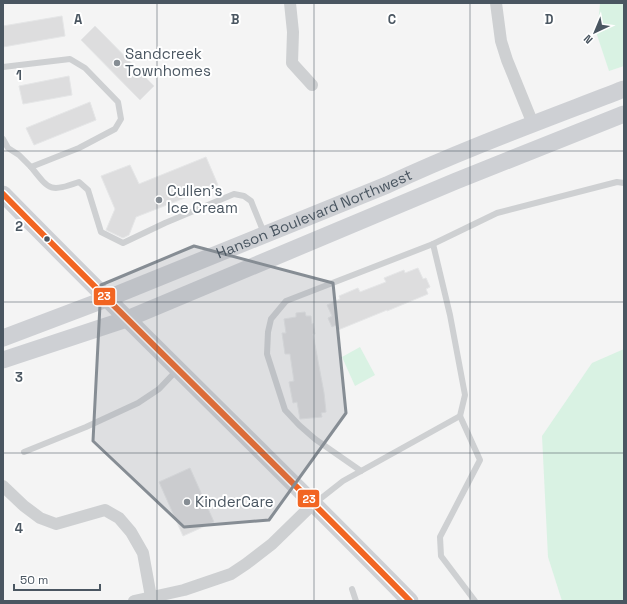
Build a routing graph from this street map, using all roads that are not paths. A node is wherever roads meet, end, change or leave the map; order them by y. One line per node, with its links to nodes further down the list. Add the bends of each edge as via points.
1 (290, 3): 4 (street, via 292,64)
2 (496, 3): 8 (street, via 501,41)
3 (3, 67): 11 (lane, via 70,59 85,68 118,102 121,119 115,129 79,148)
4 (312, 85)
5 (624, 89): 8 (main road, Hanson Boulevard Northwest)
6 (624, 105): 14 (main road, via 437,180)
7 (624, 114): 14 (main road, Hanson Boulevard Northwest)
8 (533, 124): 15 (main road, Hanson Boulevard Northwest)
9 (3, 140): 10 (lane)
10 (6, 150): 11 (lane, via 19,155)
11 (31, 167): 15 (lane, via 43,181 55,189 79,182 88,190 101,232 123,243 234,194 251,201)
12 (624, 183): 16 (lane, via 618,182 497,213)
13 (3, 194): 17 (main road)
14 (423, 195): 18 (main road, Hanson Boulevard Northwest)
15 (265, 234): 17 (main road, Hanson Boulevard Northwest)
16 (433, 244): 22 (lane, via 465,395); 24 (lane, via 286,301 271,319 267,354 285,410 315,439)
17 (106, 299): 18 (main road); 19 (main road, Hanson Boulevard Northwest)
18 (127, 320): 20 (main road, Hanson Boulevard Northwest); 21 (main road)
19 (3, 338)
20 (3, 360)
21 (178, 368): 23 (lane, via 159,389 138,402 86,427); 26 (main road)
22 (460, 416): 24 (lane); 32 (lane, via 480,460 440,537 441,556)
23 (24, 452)
24 (361, 471): 26 (lane)
25 (3, 486): 28 (street, via 40,518 56,524 105,510 119,518 143,553)
26 (314, 503): 28 (street, via 272,544 231,574 184,590); 31 (main road)
27 (352, 589): 30 (lane)
28 (151, 597): 29 (street)
29 (134, 601)
30 (356, 601)
31 (410, 601)
32 (475, 601)

